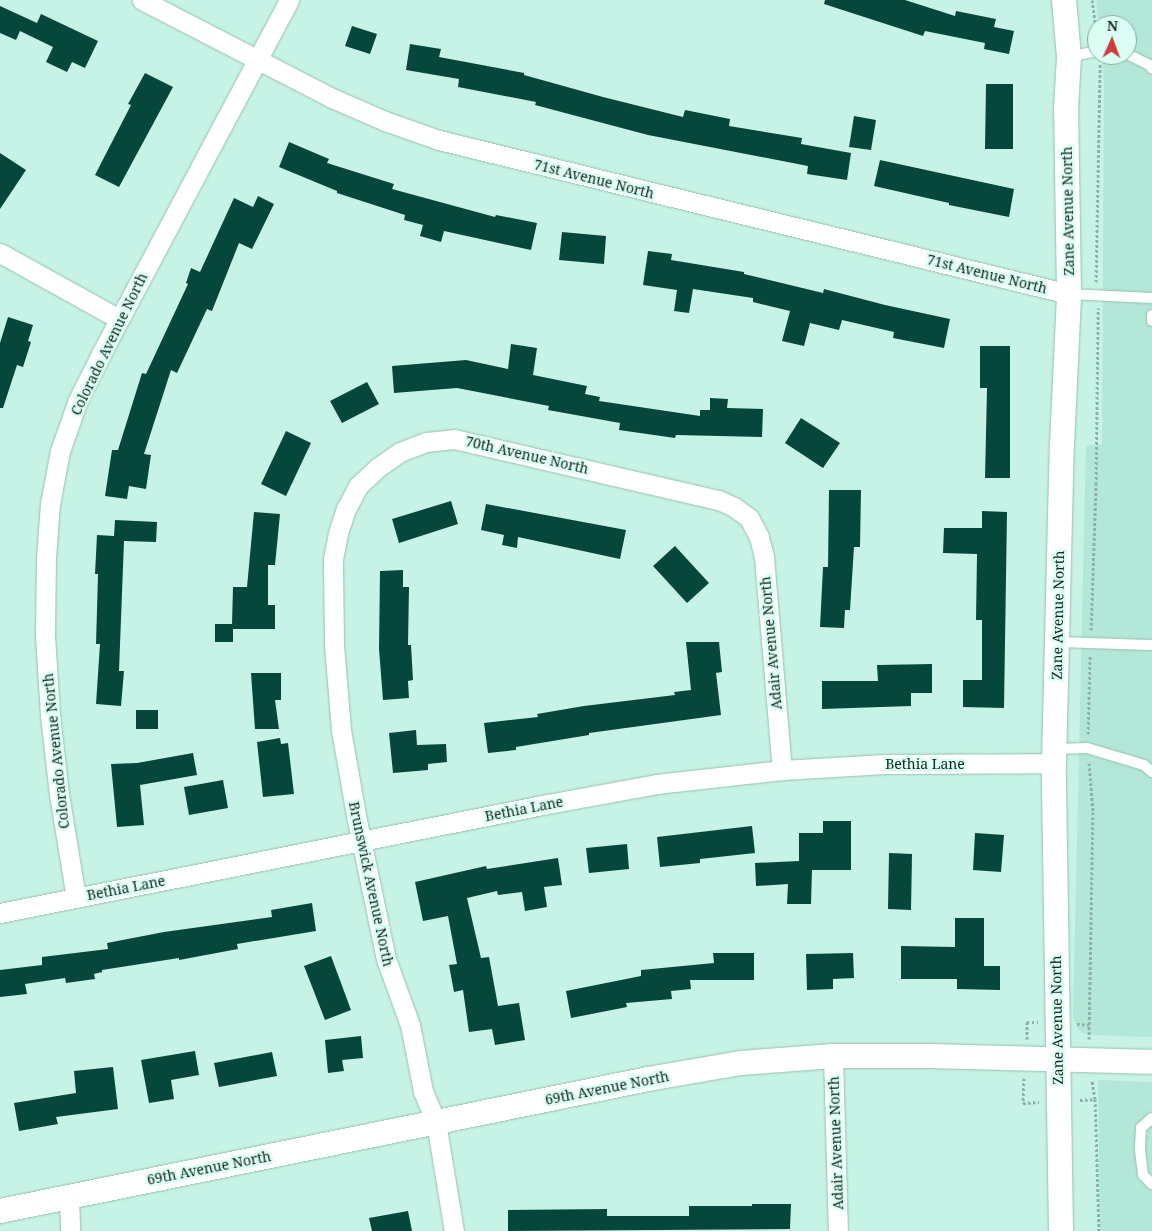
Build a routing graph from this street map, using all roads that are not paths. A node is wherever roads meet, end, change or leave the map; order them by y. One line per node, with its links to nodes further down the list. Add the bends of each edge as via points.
1 (142, 0): 7 (street, 71st Avenue North)
2 (289, 0): 7 (street, Colorado Avenue North)
3 (1064, 0): 5 (street, Zane Avenue North)
4 (1087, 53): 5 (lane)
5 (1068, 56): 10 (street, Zane Avenue North)
6 (1137, 58): 8 (lane, via 1150,64)
7 (257, 60): 10 (street, 71st Avenue North, via 332,98 439,140); 13 (street, Colorado Avenue North)
8 (1152, 69)
9 (0, 253): 13 (street)
10 (1069, 294): 11 (lane); 17 (street, Zane Avenue North)
11 (1152, 298)
12 (1152, 315): 14 (lane)
13 (119, 319): 23 (street, Colorado Avenue North, via 78,400 60,451 50,504 45,636 50,715)
14 (1152, 320)
15 (749, 518): 16 (street, 70th Avenue North, via 718,500 454,439 426,442 400,452 364,480 346,509); 20 (street, Adair Avenue North, via 759,537 764,557)
16 (333, 559): 22 (street, Brunswick Avenue North, via 334,645 341,730)
17 (1057, 642): 18 (lane); 19 (street, Zane Avenue North)
18 (1152, 645)
19 (1055, 756): 20 (street, Bethia Lane); 21 (lane, via 1088,748 1144,765); 26 (street, Zane Avenue North)
20 (782, 770): 22 (street, Bethia Lane, via 656,784)
21 (1152, 772)
22 (361, 841): 23 (street, Bethia Lane); 29 (street, Brunswick Avenue North, via 386,959 410,1025 423,1091)
23 (76, 898): 24 (street, Bethia Lane)
24 (0, 913)
25 (833, 1056): 26 (street, 69th Avenue North); 29 (street, 69th Avenue North, via 741,1063); 35 (street, Adair Avenue North)
26 (1057, 1060): 27 (street, 69th Avenue North); 36 (street, Zane Avenue North)
27 (1152, 1062)
28 (1152, 1118): 30 (lane, via 1141,1128 1140,1150 1143,1175)
29 (436, 1122): 31 (street, 69th Avenue North); 34 (street, Brunswick Avenue North)
30 (1152, 1184)
31 (69, 1196): 32 (street, 69th Avenue North); 33 (street)
32 (0, 1211)
33 (70, 1231)
34 (454, 1231)
35 (838, 1231)
36 (1061, 1231)

